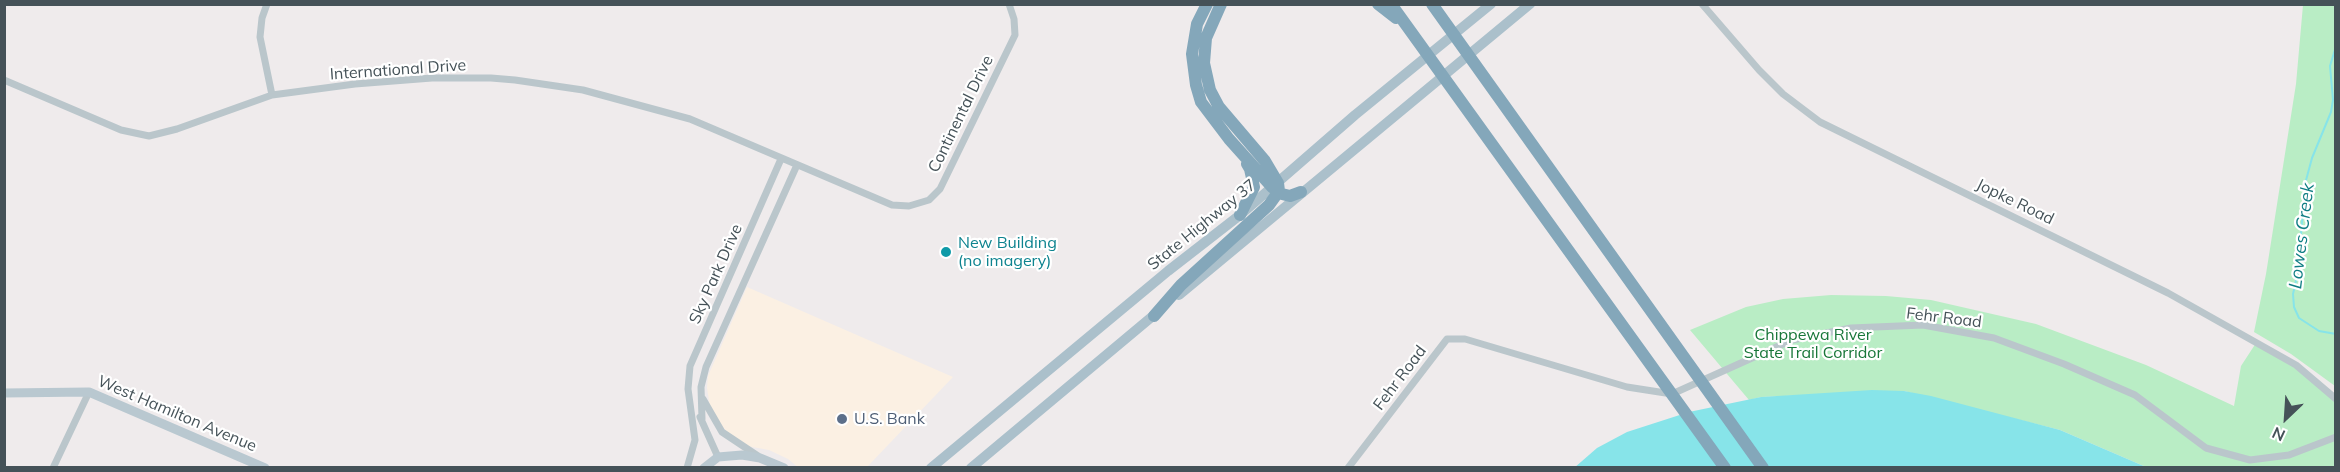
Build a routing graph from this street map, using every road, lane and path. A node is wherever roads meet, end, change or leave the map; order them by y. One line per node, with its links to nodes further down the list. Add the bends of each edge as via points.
1 (267, 4): 13 (street, via 260,37)
2 (1009, 4): 16 (street, Continental Drive, via 1015,35 940,189 929,200 892,206)
3 (1207, 4): 14 (highway, via 1194,36 1193,71 1201,102)
4 (1221, 4): 17 (highway, via 1206,38 1204,63 1210,90 1219,107 1265,161)
5 (1378, 4): 11 (highway)
6 (1391, 4): 11 (highway)
7 (1491, 4): 17 (main road, State Highway 37, via 1355,115)
8 (1530, 4): 18 (main road)
9 (1702, 4): 24 (street, Jopke Road, via 1782,94 1820,122 2168,293 2296,365)
10 (1434, 8): 41 (highway)
11 (1411, 32): 40 (highway)
12 (4, 80): 13 (street, International Drive, via 121,130 143,135 177,129)
13 (272, 95): 15 (street, International Drive, via 432,78 515,80 583,90 690,119)
14 (1228, 139): 17 (highway); 19 (highway, via 1253,178 1252,194)
15 (781, 159): 16 (street, International Drive); 25 (street, Sky Park Drive, via 694,356 688,376)
16 (796, 165): 23 (street, Sky Park Drive, via 706,367)
17 (1276, 187): 18 (highway, via 1290,196); 19 (main road, State Highway 37); 20 (highway, via 1269,205 1181,285)
18 (1301, 192): 20 (main road)
19 (1240, 215): 28 (main road, State Highway 37)
20 (1154, 316): 38 (main road)
21 (89, 392): 22 (street, West Hamilton Avenue); 31 (street); 32 (street, West Hamilton Avenue)
22 (4, 393)
23 (701, 396): 26 (street, Sky Park Drive); 30 (street, via 722,432)
24 (2336, 399)
25 (691, 402): 26 (street, Sky Park Drive); 33 (street, Sky Park Drive, via 695,440)
26 (702, 419): 29 (street, Sky Park Drive)
27 (2336, 437): 39 (street, Fehr Road, via 2289,454 2250,460 2206,448 2135,395 2064,364 1994,338 1923,325 1851,328 1792,340 1672,394 1627,387 1465,339 1447,339)
28 (960, 444): 36 (main road, State Highway 37); 37 (street)
29 (718, 457): 30 (street); 34 (street)
30 (760, 458): 35 (street)
31 (53, 468)
32 (265, 468)
33 (687, 468)
34 (704, 468)
35 (783, 468)
36 (931, 468)
37 (939, 468)
38 (971, 468)
39 (1348, 468)
40 (1725, 468)
41 (1763, 468)

